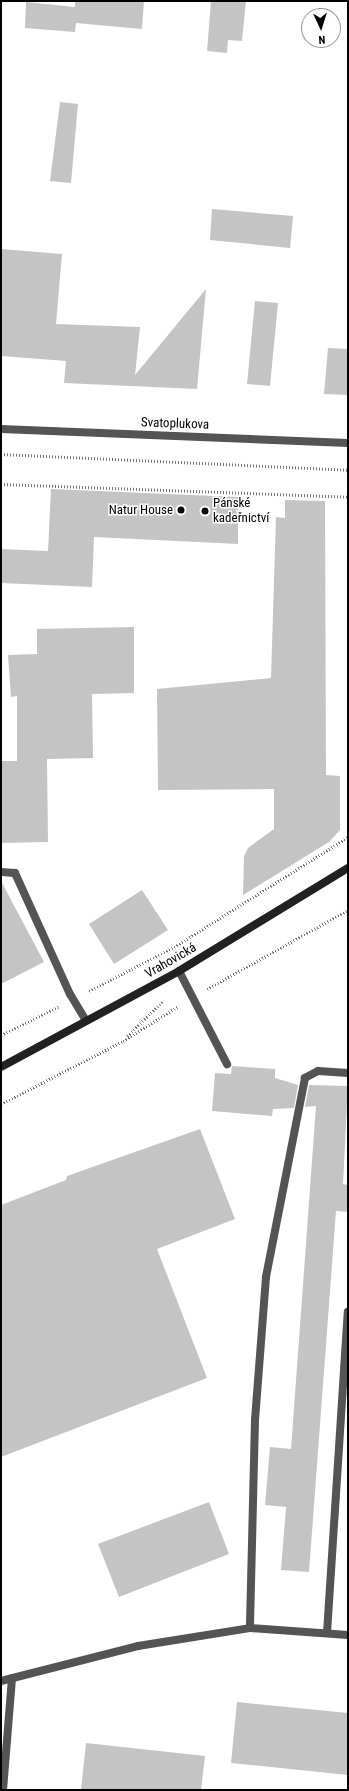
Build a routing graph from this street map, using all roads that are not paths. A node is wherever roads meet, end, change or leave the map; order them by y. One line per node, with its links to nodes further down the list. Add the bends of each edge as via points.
1 (1, 429): 2 (street, Svatoplukova)
2 (348, 443)
3 (348, 868): 5 (street, Vrahovická)
4 (1, 872): 6 (street, via 15,873 72,999)
5 (179, 970): 6 (street, Vrahovická); 7 (street)
6 (86, 1021): 8 (street, Vrahovická)
7 (227, 1064)
8 (1, 1067)
9 (348, 1073): 11 (street, via 318,1071 305,1078 266,1277 256,1420)
10 (348, 1312): 12 (street)
11 (250, 1628): 12 (street); 14 (street, via 138,1646)
12 (327, 1633): 13 (street)
13 (348, 1635)
14 (12, 1678): 15 (street); 16 (street)
15 (1, 1681)
16 (3, 1790)

